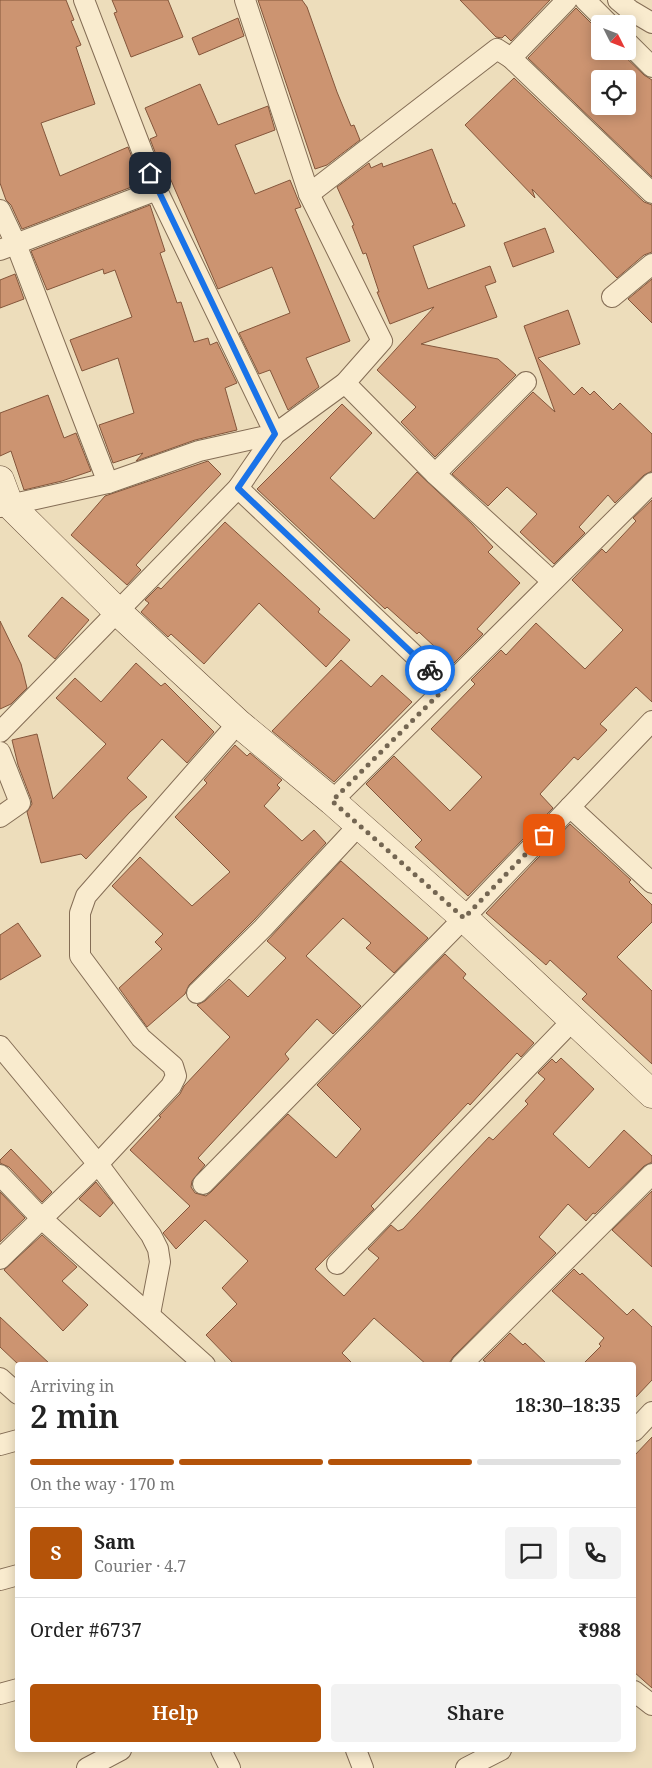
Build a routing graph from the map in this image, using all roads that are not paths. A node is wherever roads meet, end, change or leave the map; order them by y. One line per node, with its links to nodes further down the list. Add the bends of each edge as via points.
1 (84, 0): 11 (street)
2 (245, 0): 13 (street)
3 (567, 0): 9 (street)
4 (585, 0): 6 (street)
5 (618, 0): 7 (street)
6 (600, 15)
7 (652, 23)
8 (636, 51): 10 (street)
9 (511, 58): 12 (street); 13 (street, via 497,49)
10 (652, 67)
11 (157, 190): 15 (street); 20 (street)
12 (652, 193)
13 (309, 194): 18 (street, via 382,341)
14 (0, 210): 15 (street)
15 (8, 247): 22 (street)
16 (652, 264): 17 (street)
17 (612, 297)
18 (345, 382): 20 (street); 21 (street)
19 (526, 382): 21 (street)
20 (275, 434): 22 (street, via 199,451); 24 (street)
21 (435, 474): 26 (street)
22 (108, 482): 25 (street)
23 (652, 483): 26 (street)
24 (238, 488): 27 (street); 28 (street)
25 (3, 497): 27 (street)
26 (552, 581): 28 (street)
27 (118, 612): 30 (street); 31 (street)
28 (447, 686): 33 (street)
29 (652, 721): 34 (street)
30 (238, 723): 33 (street); 43 (street, via 86,896 80,913 80,956 141,1038 173,1066 176,1076 166,1093)
31 (0, 732)
32 (0, 752): 35 (street, via 20,803)
33 (332, 801): 36 (street)
34 (570, 807): 37 (street); 38 (street)
35 (0, 817)
36 (359, 825): 38 (street); 39 (street)
37 (652, 884)
38 (464, 918): 40 (street); 46 (street)
39 (197, 993)
40 (573, 1020): 42 (street); 49 (street)
41 (0, 1046): 43 (street)
42 (652, 1094)
43 (98, 1164): 47 (street); 50 (street, via 158,1249 160,1262)
44 (652, 1174): 52 (street)
45 (0, 1175): 47 (street)
46 (203, 1184)
47 (42, 1218): 48 (street); 50 (street)
48 (0, 1260)
49 (337, 1264)
50 (150, 1314): 51 (street)
51 (202, 1362)
52 (464, 1362)
53 (0, 1378): 54 (street)
54 (15, 1391)
55 (652, 1412): 56 (street)
56 (636, 1428)
57 (15, 1441): 58 (street)
58 (0, 1445)
59 (15, 1577): 60 (street)
60 (0, 1580)
61 (15, 1690): 63 (street)
62 (636, 1692): 64 (street)
63 (0, 1694)
64 (652, 1704)
65 (118, 1752): 69 (street)
66 (222, 1752): 70 (street)
67 (357, 1752): 71 (street)
68 (495, 1752): 72 (street)
69 (98, 1766)
70 (230, 1768)
71 (363, 1768)
72 (466, 1768)

